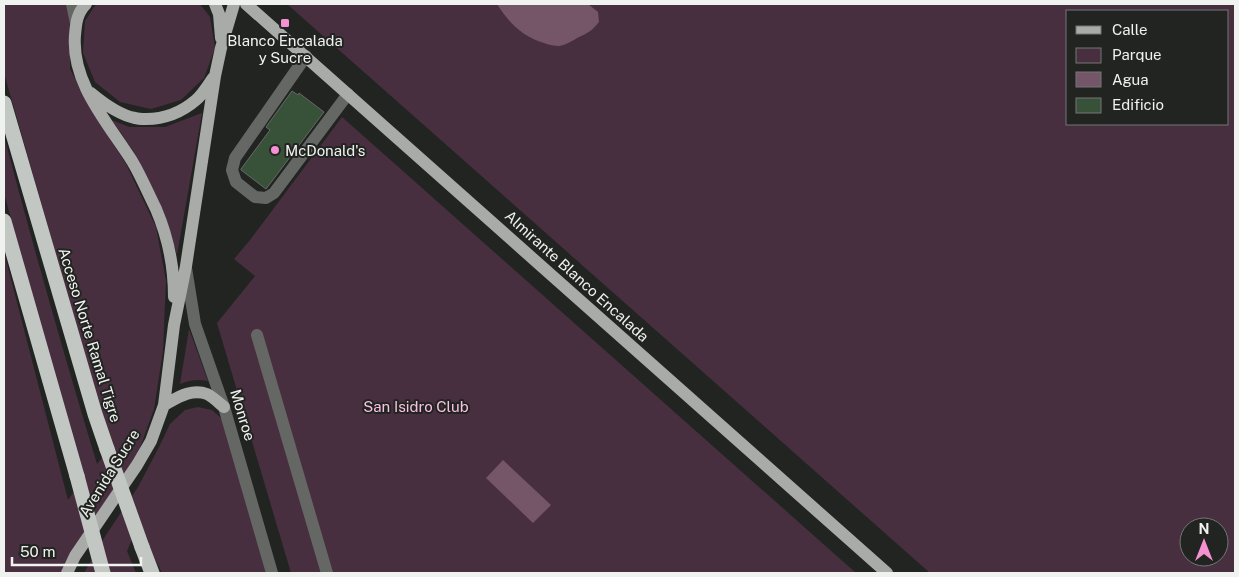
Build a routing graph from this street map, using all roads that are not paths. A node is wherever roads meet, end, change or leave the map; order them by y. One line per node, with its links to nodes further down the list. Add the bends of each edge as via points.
1 (215, 4): 5 (main road, via 219,14)
2 (234, 4): 5 (main road)
3 (246, 4): 6 (main road, Almirante Blanco Encalada)
4 (80, 5): 8 (main road, Avenida Sucre, via 74,48 77,68)
5 (221, 48): 7 (main road, Avenida Sucre)
6 (306, 56): 9 (main road, Almirante Blanco Encalada); 9 (street, via 235,158 232,170 236,182 255,197 266,198 274,193)
7 (215, 76): 8 (main road, via 198,99 173,115 157,119 135,118 115,110); 12 (main road, Avenida Sucre)
8 (88, 91): 13 (main road, Avenida Sucre, via 132,162 156,210 170,250 174,277)
9 (348, 94): 22 (main road, Almirante Blanco Encalada)
10 (4, 103): 19 (highway, Acceso Norte Ramal Tigre, bridge, via 86,384)
11 (4, 221): 18 (highway, bridge)
12 (186, 266): 13 (main road, Avenida Sucre); 16 (street, Monroe, via 195,324)
13 (174, 325): 15 (main road, Avenida Sucre)
14 (257, 335): 21 (street)
15 (164, 405): 16 (main road, via 194,392 208,395); 17 (main road, Avenida Sucre, via 151,441)
16 (224, 406): 20 (street, Monroe)
17 (67, 573)
18 (103, 573)
19 (152, 573)
20 (272, 573)
21 (327, 573)
22 (887, 573)

